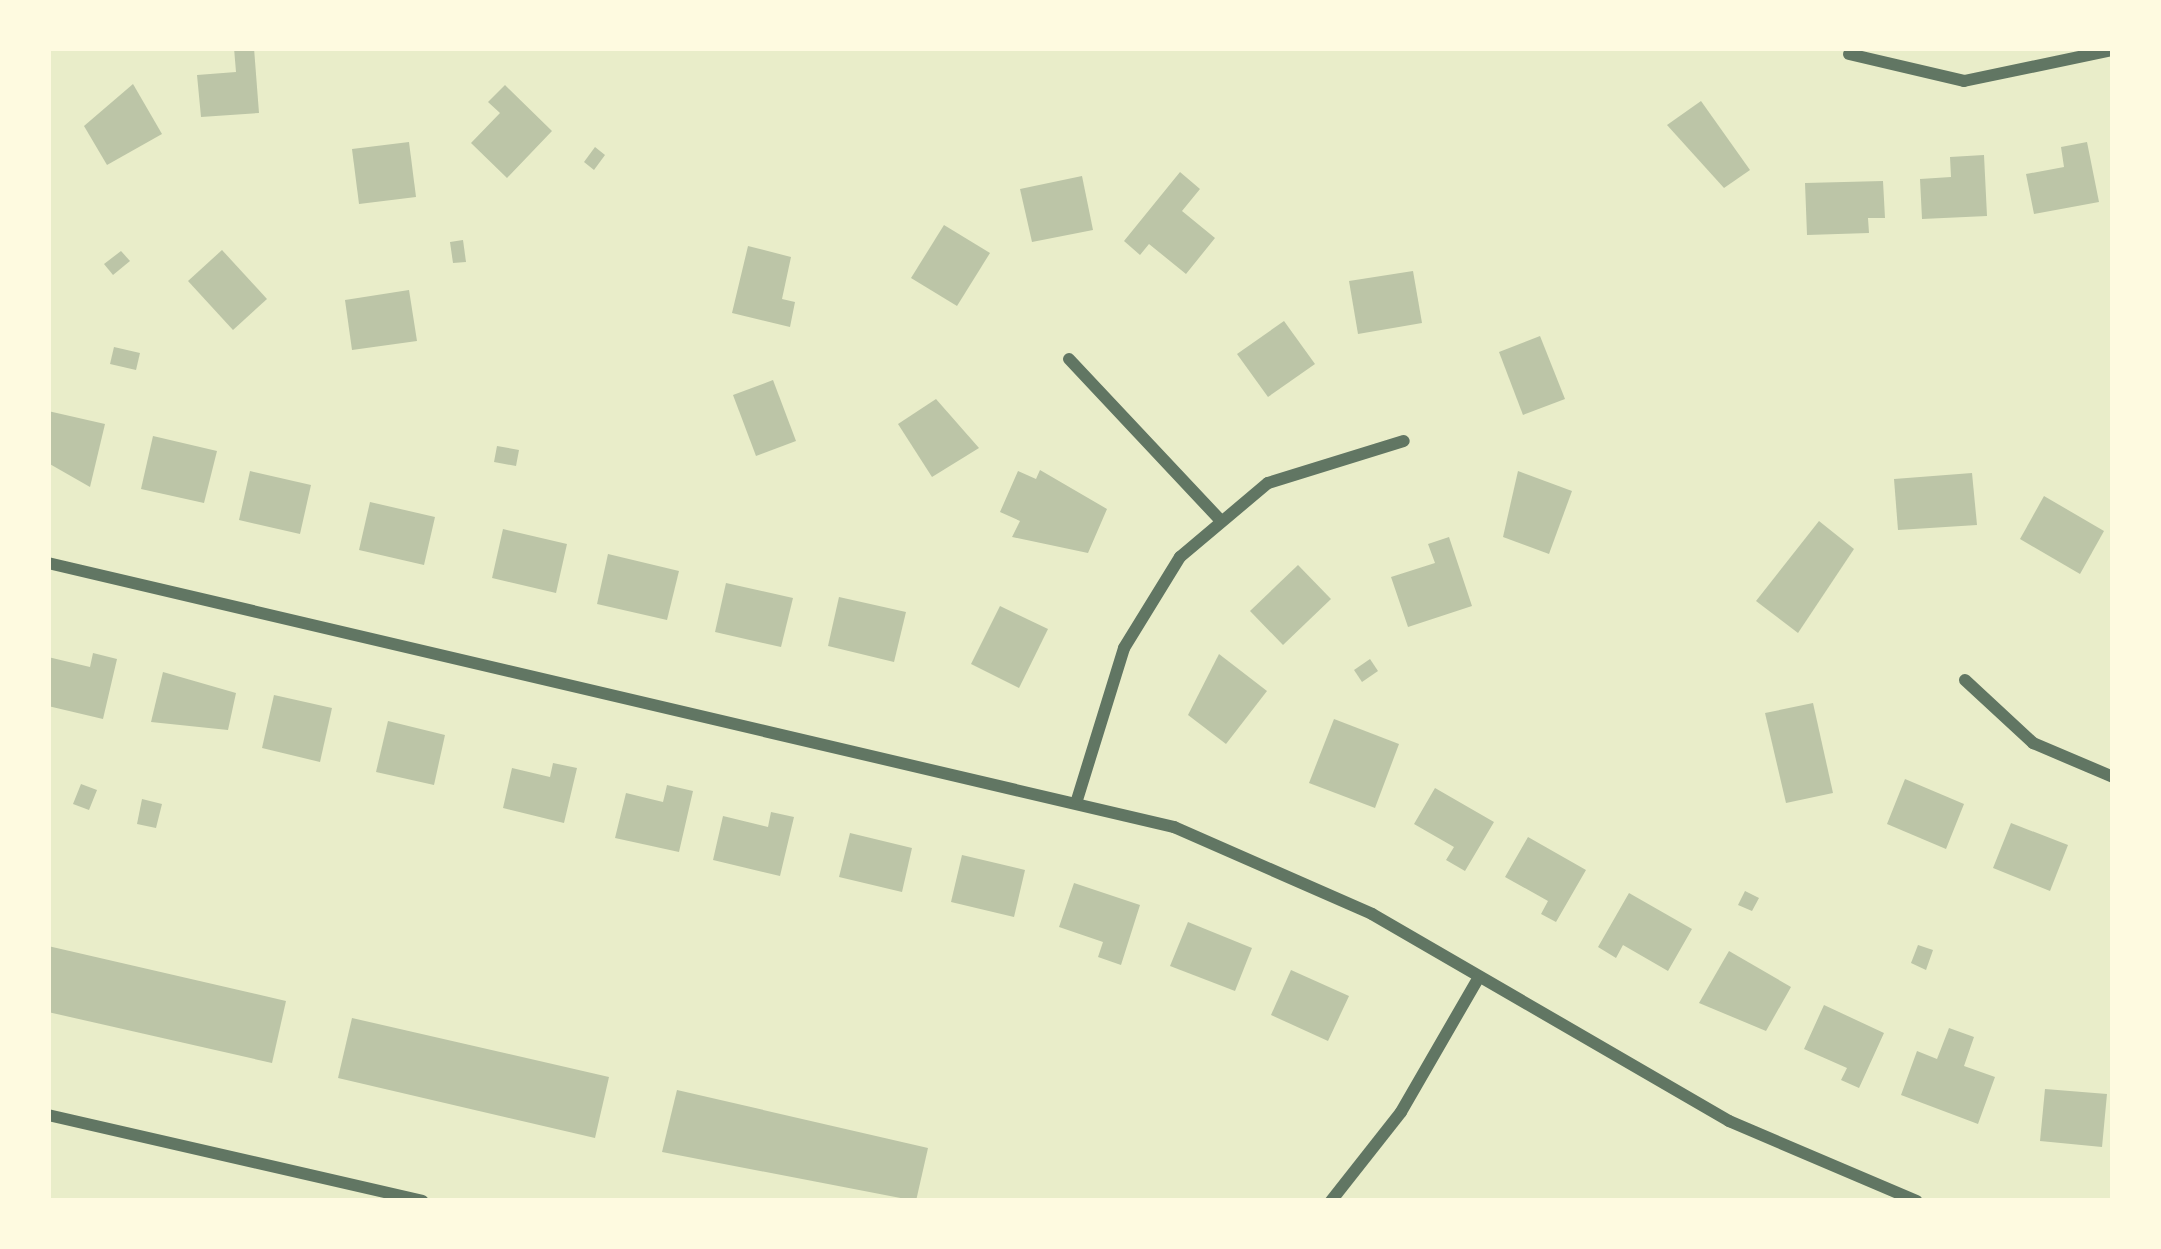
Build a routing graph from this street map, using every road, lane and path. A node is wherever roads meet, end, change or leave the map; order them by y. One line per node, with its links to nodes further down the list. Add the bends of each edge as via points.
1 (2113, 50): 2 (street, via 1964,81)
2 (1849, 54)
3 (1069, 359): 5 (street)
4 (1404, 441): 5 (street, via 1312,460)
5 (1219, 519): 9 (street, via 1180,557 1124,648)
6 (48, 563): 9 (street)
7 (1965, 680): 8 (street, via 2033,742)
8 (2113, 777)
9 (1077, 800): 10 (street, via 1267,862)
10 (1479, 977): 13 (street, via 1401,1112); 14 (street, via 1729,1120)
11 (48, 1115): 12 (street)
12 (422, 1201)
13 (1331, 1201)
14 (1917, 1201)

